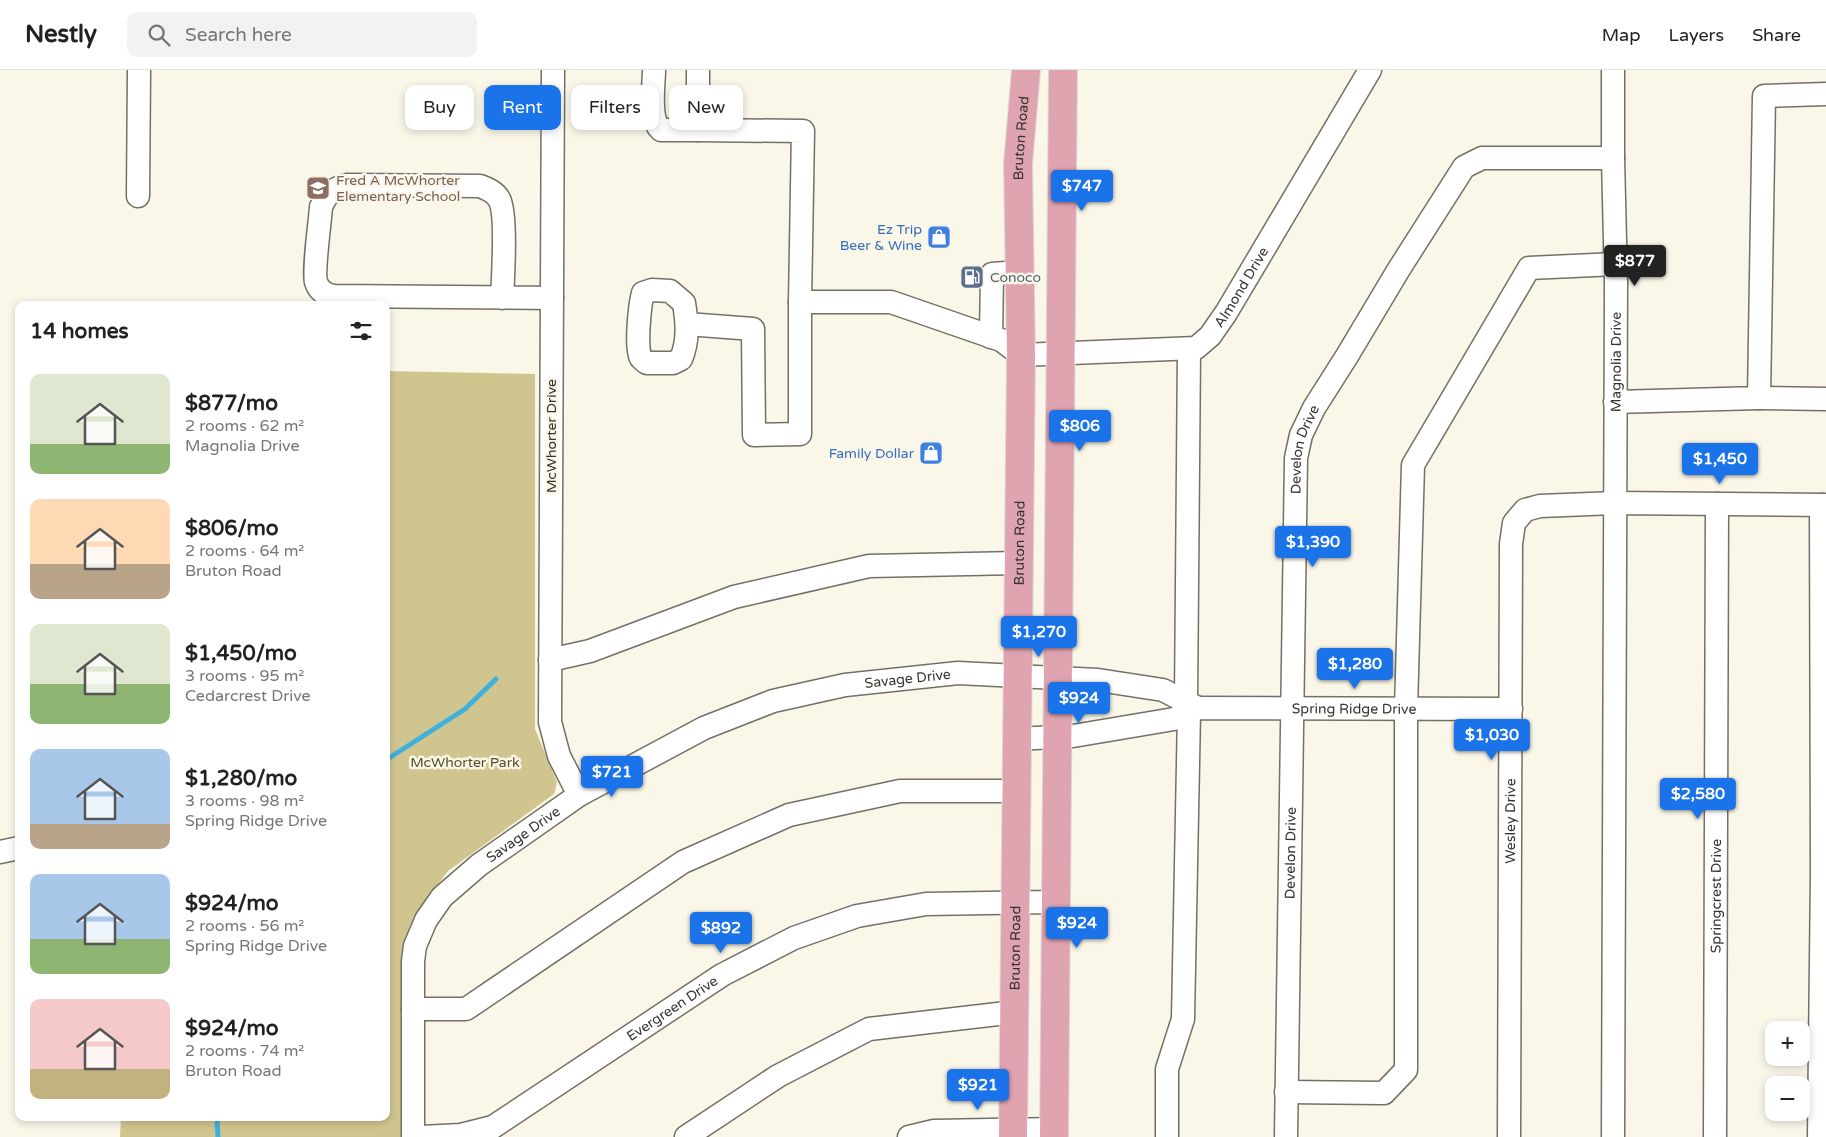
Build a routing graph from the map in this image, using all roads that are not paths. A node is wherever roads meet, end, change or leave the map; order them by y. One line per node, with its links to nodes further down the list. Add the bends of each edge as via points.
1 (140, 70): 14 (street)
2 (553, 70): 18 (street, McWhorter Drive)
3 (654, 70): 11 (street, via 653,117 661,130)
4 (698, 70): 9 (street)
5 (1026, 70): 16 (main road, Bruton Road, via 1018,164)
6 (1063, 70): 23 (main road)
7 (1370, 70): 22 (street, Almond Drive, via 1226,313 1210,336 1196,348)
8 (1613, 70): 13 (street, Magnolia Drive)
9 (698, 85)
10 (1826, 94): 25 (street, via 1764,96)
11 (669, 130)
12 (698, 130): 19 (street, via 803,131)
13 (1613, 158): 15 (street, Magnolia Drive); 36 (street, Develon Drive, via 1482,158 1464,167 1314,408 1301,435 1296,458)
14 (138, 196)
15 (1616, 264): 27 (street, Magnolia Drive); 37 (street, via 1530,268 1413,465)
16 (1019, 272): 21 (street, via 992,274); 24 (main road, Bruton Road)
17 (502, 298): 17 (street, via 502,207 494,193 487,189 480,186 346,185 330,192 324,199 315,276 323,292 334,296); 18 (street)
18 (552, 298): 32 (street, McWhorter Drive)
19 (800, 302): 20 (street, via 800,434 754,435 753,329); 21 (street, via 891,302)
20 (687, 324)
21 (991, 336): 24 (street)
22 (1189, 349): 23 (street, Almond Drive); 35 (street)
23 (1060, 354): 24 (street, Almond Drive); 34 (main road)
24 (1020, 355): 31 (main road, Bruton Road)
25 (1759, 398): 26 (street); 27 (street)
26 (1826, 399)
27 (1615, 402): 28 (street, Magnolia Drive)
28 (1614, 503): 29 (street, Wesley Drive); 38 (street, Wesley Drive, via 1540,506 1525,510 1514,523 1511,544); 60 (street, Magnolia Drive)
29 (1717, 504): 30 (street, Wesley Drive); 61 (street, Springcrest Drive)
30 (1823, 505): 45 (street)
31 (1019, 563): 32 (street, via 869,566 734,597 590,651); 33 (main road, Bruton Road)
32 (550, 660): 42 (street, McWhorter Drive, via 550,722 559,756)
33 (1018, 676): 34 (street, Spring Ridge Drive); 40 (main road, Bruton Road); 42 (street, Savage Drive, via 958,673 895,679 845,685 773,701 704,728)
34 (1058, 678): 35 (street, Spring Ridge Drive, via 1098,680 1163,690); 39 (main road)
35 (1191, 707): 36 (street, Spring Ridge Drive); 39 (street, Spring Ridge Drive, via 1174,719); 57 (street, via 1182,1019 1167,1068)
36 (1293, 709): 37 (street, Spring Ridge Drive); 50 (street, Develon Drive)
37 (1406, 709): 38 (street, Spring Ridge Drive); 50 (street, via 1406,1070 1384,1093)
38 (1511, 709): 59 (street, Wesley Drive)
39 (1057, 738): 40 (street, Spring Ridge Drive); 46 (main road)
40 (1017, 739): 41 (main road, Bruton Road)
41 (1016, 791): 47 (main road, Bruton Road); 48 (street, via 900,791 789,815 683,862 466,1009)
42 (579, 795): 48 (street, Savage Drive, via 479,865 442,897 426,920 415,946)
43 (15, 849): 44 (street)
44 (0, 852)
45 (1824, 873): 62 (street)
46 (1056, 902): 47 (street, Evergreen Drive); 52 (main road)
47 (1016, 903): 49 (main road, Bruton Road); 54 (street, Evergreen Drive, via 926,904 857,916 794,938 722,975 493,1127 461,1135)
48 (413, 1009): 53 (street, Savage Drive)
49 (1015, 1012): 51 (main road, Bruton Road); 55 (street, via 869,1029 778,1076)
50 (1286, 1092): 58 (street, Develon Drive)
51 (1014, 1133): 52 (street); 56 (street, via 934,1132)
52 (1054, 1133)
53 (413, 1137)
54 (421, 1137)
55 (686, 1137)
56 (909, 1137)
57 (1167, 1137)
58 (1286, 1137)
59 (1509, 1137)
60 (1613, 1137)
61 (1715, 1137)
62 (1818, 1137)

